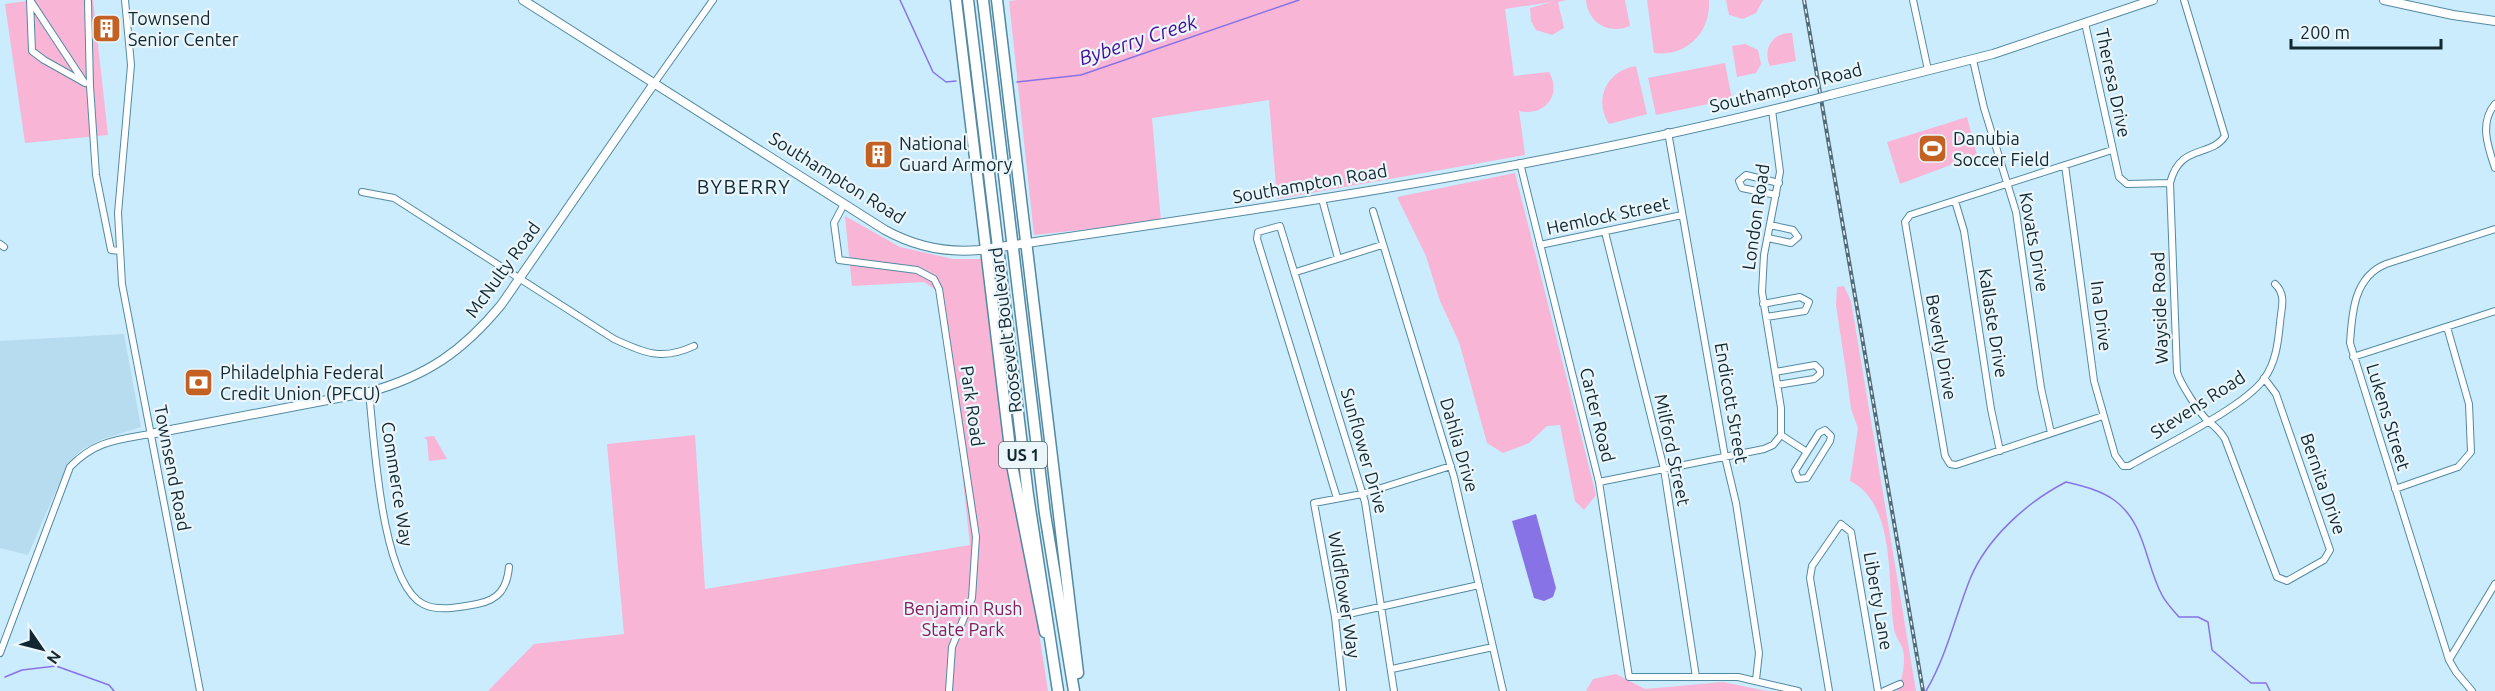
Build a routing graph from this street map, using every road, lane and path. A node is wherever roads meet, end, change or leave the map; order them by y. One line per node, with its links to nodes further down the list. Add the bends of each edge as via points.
1 (30, 0): 21 (street); 21 (street, via 32,51)
2 (125, 0): 51 (street, Townsend Road, via 131,65 118,213)
3 (523, 0): 20 (street, Southampton Road)
4 (713, 0): 20 (street, McNulty Road)
5 (956, 0): 17 (highway, Roosevelt Boulevard / US 1)
6 (968, 0): 24 (highway, Roosevelt Boulevard / US 1)
7 (983, 0): 22 (highway, Roosevelt Boulevard / US 1)
8 (997, 0): 16 (highway, Roosevelt Boulevard / US 1)
9 (1913, 0): 19 (street)
10 (2153, 0): 15 (street, Southampton Road)
11 (2184, 0): 33 (street, via 2225,136 2184,158)
12 (2384, 0): 14 (street)
13 (88, 2): 21 (street, Townsend Road)
14 (2495, 21)
15 (2085, 23): 18 (street, Southampton Road); 27 (street, Theresa Drive)
16 (1001, 36): 22 (highway); 45 (highway, Roosevelt Boulevard / US 1)
17 (962, 52): 24 (highway); 50 (highway, Roosevelt Boulevard / US 1)
18 (1973, 60): 19 (street, Southampton Road); 32 (street, Kovats Drive)
19 (1928, 70): 25 (street, Southampton Road, bridge)
20 (655, 82): 38 (street, Southampton Road); 54 (street, McNulty Road)
21 (87, 84): 51 (street, Townsend Road, via 96,175 111,250)
22 (995, 102): 46 (highway, Roosevelt Boulevard / US 1)
23 (2495, 104): 30 (street, via 2486,118 2486,142)
24 (981, 105): 49 (highway, Roosevelt Boulevard / US 1)
25 (1772, 110): 26 (street, Southampton Road); 31 (street, London Road)
26 (1668, 132): 28 (street, Southampton Road); 40 (street, Endicott Street)
27 (2112, 150): 29 (street); 33 (street, Theresa Drive, via 2124,183)
28 (1520, 163): 36 (street, Southampton Road); 48 (street, Carter Road)
29 (2065, 165): 32 (street); 66 (street, Ina Drive, via 2094,381)
30 (2495, 168)
31 (1779, 183): 35 (street, London Road); 35 (street, via 1746,175 1739,181 1742,188)
32 (2008, 183): 37 (street); 68 (street, Kovats Drive)
33 (2170, 183): 67 (street, Wayside Road, via 2177,372)
34 (362, 192): 54 (street, via 394,198)
35 (1776, 195): 41 (street, London Road)
36 (1322, 199): 45 (street, Southampton Road); 52 (street)
37 (1955, 201): 71 (street, Kallaste Drive, via 1964,231); 71 (street, Beverly Drive, via 1910,215 1905,222 1946,459 1956,465)
38 (844, 204): 50 (street, Southampton Road, via 885,230 917,244 952,250); 96 (street, Park Road, via 834,223 839,260 917,270 934,279 939,289 976,556 972,598 952,647)
39 (1373, 211): 47 (street, Dahlia Drive)
40 (1682, 215): 43 (street, Hemlock Street); 73 (street, Endicott Street)
41 (1770, 225): 44 (street, London Road); 44 (street, via 1793,230 1797,237 1791,243)
42 (2495, 229): 61 (street, Lukens Street, via 2371,272 2357,293 2350,342)
43 (1605, 232): 48 (street, Hemlock Street); 76 (street, Milford Street)
44 (1768, 238): 56 (street, London Road, via 1763,268)
45 (1026, 243): 46 (street, Southampton Road); 99 (highway, Roosevelt Boulevard / US 1)
46 (1012, 245): 49 (street, Southampton Road); 98 (highway, Roosevelt Boulevard / US 1, via 1045,514)
47 (1382, 245): 52 (street); 75 (street, Dahlia Drive)
48 (1540, 245): 77 (street, Carter Road)
49 (998, 247): 50 (street, Southampton Road); 90 (highway, Roosevelt Boulevard / US 1, via 1029,506)
50 (986, 249): 90 (highway, Roosevelt Boulevard / US 1, via 1017,493 1037,602)
51 (120, 251): 69 (street, Townsend Road)
52 (1338, 258): 53 (street)
53 (1296, 272): 79 (street, Sunflower Drive); 80 (street, Sunflower Drive, via 1280,226 1258,232)
54 (519, 278): 60 (street, via 636,349 669,355); 65 (street, McNulty Road, via 483,327 448,358 397,384)
55 (2275, 284): 63 (street, Stevens Road, via 2283,300 2280,338)
56 (1764, 304): 58 (street, London Road); 58 (street, via 1800,297 1809,302 1805,311)
57 (2495, 311): 59 (street)
58 (1766, 317): 62 (street, London Road)
59 (2447, 327): 61 (street); 78 (street, via 2469,404 2471,452 2458,467)
60 (694, 346)
61 (2353, 357): 78 (street, Lukens Street)
62 (1775, 372): 64 (street, London Road); 64 (street, via 1815,365 1820,370 1814,379)
63 (2264, 378): 67 (street, Stevens Road, via 2238,402); 81 (street, Bernita Drive, via 2276,394 2330,550 2324,560 2283,581 2277,577)
64 (1778, 385): 70 (street, London Road)
65 (369, 392): 69 (street, McNulty Road); 82 (street, Commerce Way, via 387,531 403,583 413,597 436,609 479,604 504,589)
66 (2103, 416): 68 (street); 74 (street, Ina Drive)
67 (2207, 420): 74 (street, Stevens Road, via 2129,466); 81 (street, Wayside Road, via 2225,439)
68 (2051, 433): 71 (street)
69 (150, 434): 88 (street, McNulty Road, via 106,442 83,453 70,467); 95 (street, Townsend Road)
70 (1781, 435): 72 (street); 73 (street, via 1769,447)
71 (2000, 451)
72 (1807, 452): 72 (street, via 1795,471 1801,480 1807,478 1830,441 1829,433 1820,433)
73 (1725, 457): 76 (street); 93 (street, Endicott Street, via 1759,653)
74 (2122, 465)
75 (1451, 466): 79 (street); 84 (street, Dahlia Drive)
76 (1664, 469): 77 (street); 92 (street, Milford Street)
77 (1599, 482): 92 (street, Carter Road, via 1630,677)
78 (2394, 489): 89 (street, Lukens Street)
79 (1362, 494): 80 (street); 85 (street, Sunflower Drive)
80 (1337, 498): 86 (street, Wildflower Way, via 1314,503)
81 (2268, 552)
82 (509, 567)
83 (2495, 584): 89 (street)
84 (1479, 585): 85 (street); 87 (street, Dahlia Drive)
85 (1383, 607): 86 (street); 91 (street, Sunflower Drive)
86 (1335, 617): 100 (street, Wildflower Way)
87 (1493, 647): 91 (street); 102 (street, Dahlia Drive)
88 (0, 653)
89 (2449, 660): 107 (street, Lukens Street)
90 (1053, 662): 97 (highway, Roosevelt Boulevard / US 1)
91 (1392, 669): 101 (street, Sunflower Drive)
92 (1696, 677): 93 (street)
93 (1756, 680): 103 (street)
94 (1900, 684): 106 (street)
95 (200, 691)
96 (949, 691)
97 (1058, 691)
98 (1074, 691)
99 (1080, 691)
100 (1343, 691)
101 (1394, 691)
102 (1503, 691)
103 (1798, 691)
104 (1828, 691): 105 (street, Liberty Lane, via 1809,578 1812,566 1841,524 1851,532)
105 (1878, 691)
106 (1884, 691)
107 (2472, 691)

